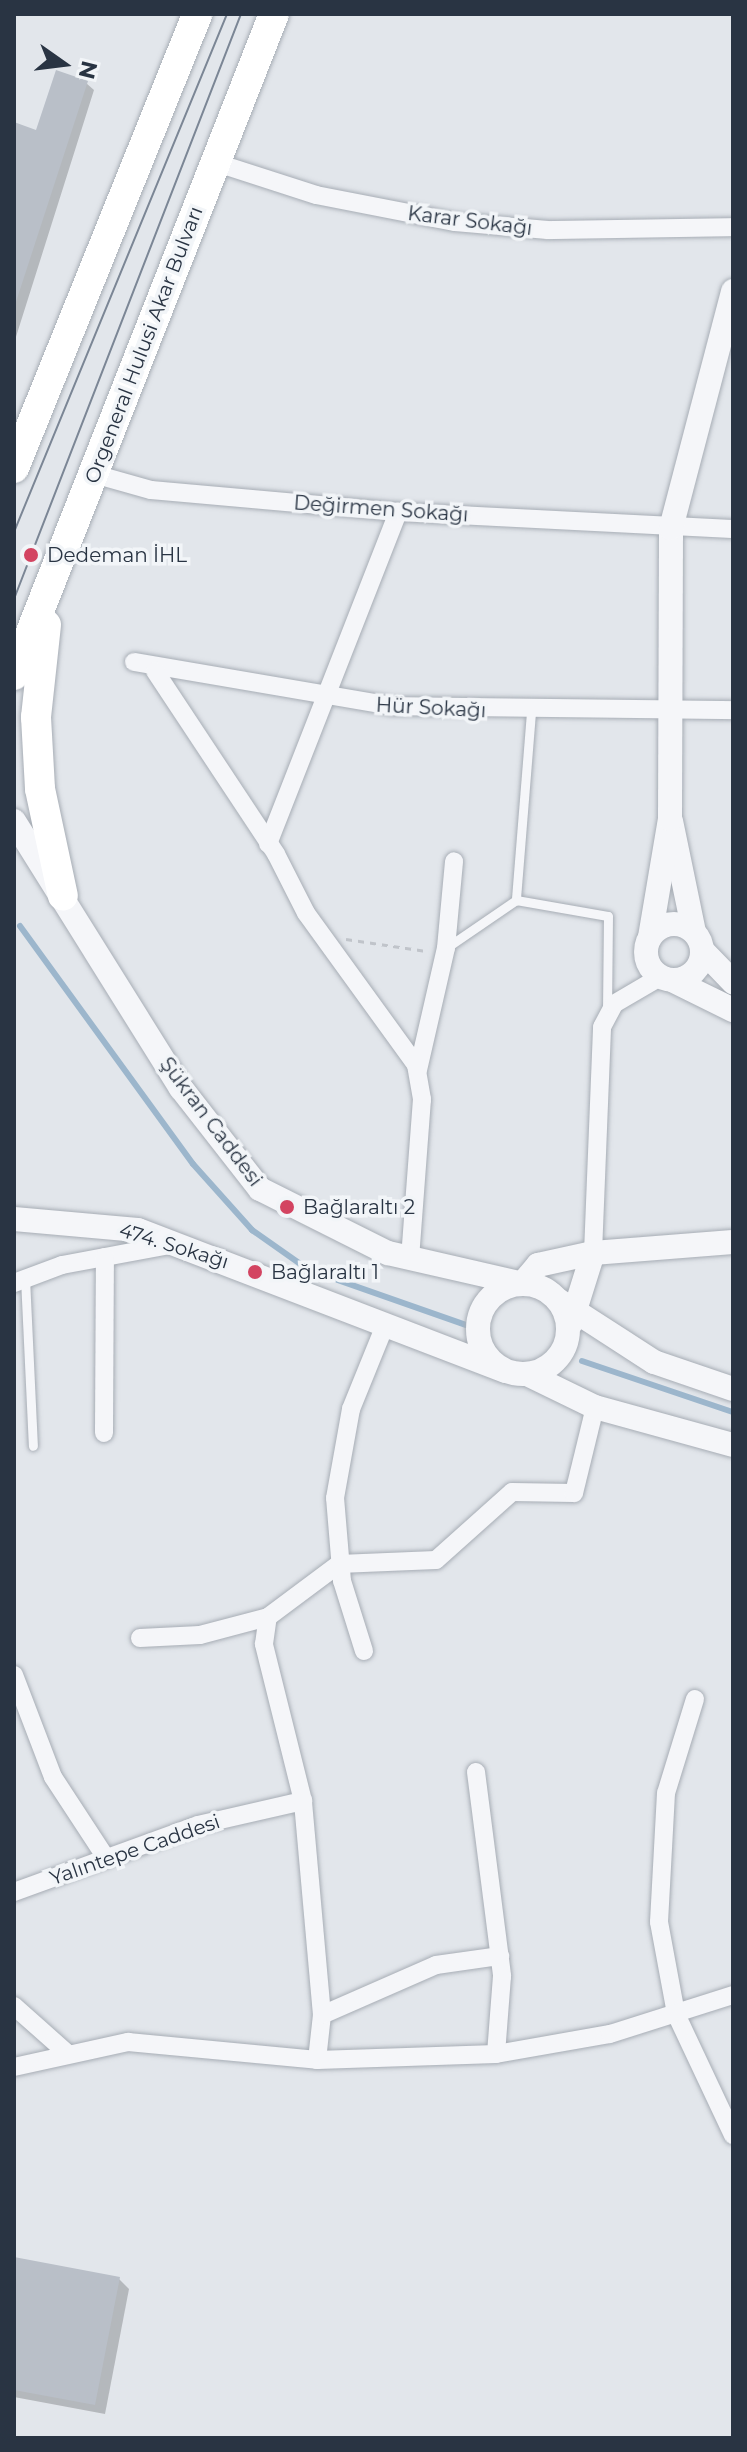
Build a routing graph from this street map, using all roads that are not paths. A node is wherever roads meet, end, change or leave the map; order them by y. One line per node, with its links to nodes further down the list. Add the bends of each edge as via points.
1 (197, 14): 6 (main road)
2 (274, 14): 3 (main road, Orgeneral Hulusi Akar Bulvarı)
3 (214, 162): 4 (street, Karar Sokağı, via 316,195 455,222 548,230); 7 (main road, Orgeneral Hulusi Akar Bulvarı)
4 (733, 227)
5 (733, 291): 9 (street)
6 (14, 468)
7 (94, 474): 8 (street, Değirmen Sokağı, via 151,490); 11 (main road, Orgeneral Hulusi Akar Bulvarı)
8 (398, 512): 9 (street, Değirmen Sokağı); 15 (street)
9 (671, 528): 10 (street, Değirmen Sokağı); 16 (street)
10 (733, 529)
11 (53, 580): 14 (main road, Orgeneral Hulusi Akar Bulvarı); 23 (main road, via 36,717 40,789)
12 (134, 662): 13 (street, Hür Sokağı)
13 (155, 671): 15 (street, Hür Sokağı); 21 (street)
14 (14, 675)
15 (323, 700): 18 (street, Hür Sokağı); 21 (street)
16 (667, 710): 17 (street, Hür Sokağı); 18 (street, Hür Sokağı); 19 (street)
17 (733, 710)
18 (531, 712): 24 (lane)
19 (670, 819): 25 (street); 26 (street)
20 (14, 821): 23 (street, Şükran Caddesi)
21 (268, 844): 32 (street, via 316,929)
22 (454, 861): 27 (street)
23 (63, 896): 38 (street, Şükran Caddesi, via 181,1088 260,1189 320,1225)
24 (516, 900): 27 (lane); 31 (lane, via 608,916)
25 (650, 937): 26 (street, via 671,924); 28 (street, via 646,957)
26 (698, 941): 28 (street, via 693,973); 29 (street)
27 (446, 948): 32 (street)
28 (667, 979): 30 (street); 31 (street)
29 (733, 982)
30 (733, 1010)
31 (607, 1011): 36 (street)
32 (418, 1070): 38 (street)
33 (14, 1219): 35 (street, 474. Sokağı, via 85,1222)
34 (733, 1242): 36 (street)
35 (177, 1243): 37 (street); 42 (street, 474. Sokağı)
36 (593, 1253): 40 (street, via 538,1265); 41 (street)
37 (105, 1257): 39 (street); 46 (street)
38 (410, 1260): 40 (street, Şükran Caddesi)
39 (20, 1281): 48 (lane)
40 (520, 1284): 41 (street); 43 (street, via 490,1298 477,1328 488,1358)
41 (567, 1314): 43 (street, via 556,1360); 44 (street, via 654,1362)
42 (383, 1330): 43 (street, 474. Sokağı); 49 (street, via 342,1440 335,1498)
43 (516, 1373): 45 (street, 474. Sokağı)
44 (733, 1389)
45 (595, 1407): 47 (street, 474. Sokağı); 49 (street, via 574,1493 512,1492 457,1546 425,1564)
46 (104, 1433)
47 (733, 1445)
48 (33, 1446)
49 (339, 1564): 50 (street); 52 (street)
50 (268, 1617): 51 (street, via 200,1635); 56 (street, via 264,1644)
51 (140, 1638)
52 (364, 1651)
53 (14, 1675): 57 (street, via 53,1777)
54 (695, 1699): 62 (street, via 669,1783 658,1859 659,1922)
55 (476, 1772): 59 (street)
56 (303, 1801): 57 (street, Yalıntepe Caddesi, via 198,1825); 63 (street)
57 (106, 1858): 58 (street, Yalıntepe Caddesi)
58 (14, 1892)
59 (500, 1956): 63 (street, via 436,1965); 65 (street)
60 (733, 1995): 62 (street)
61 (14, 2006): 64 (street)
62 (676, 2014): 65 (street); 68 (street)
63 (322, 2015): 66 (street)
64 (67, 2053): 66 (street, via 153,2042); 67 (street)
65 (496, 2054): 66 (street)
66 (317, 2060)
67 (14, 2067)
68 (733, 2135)

